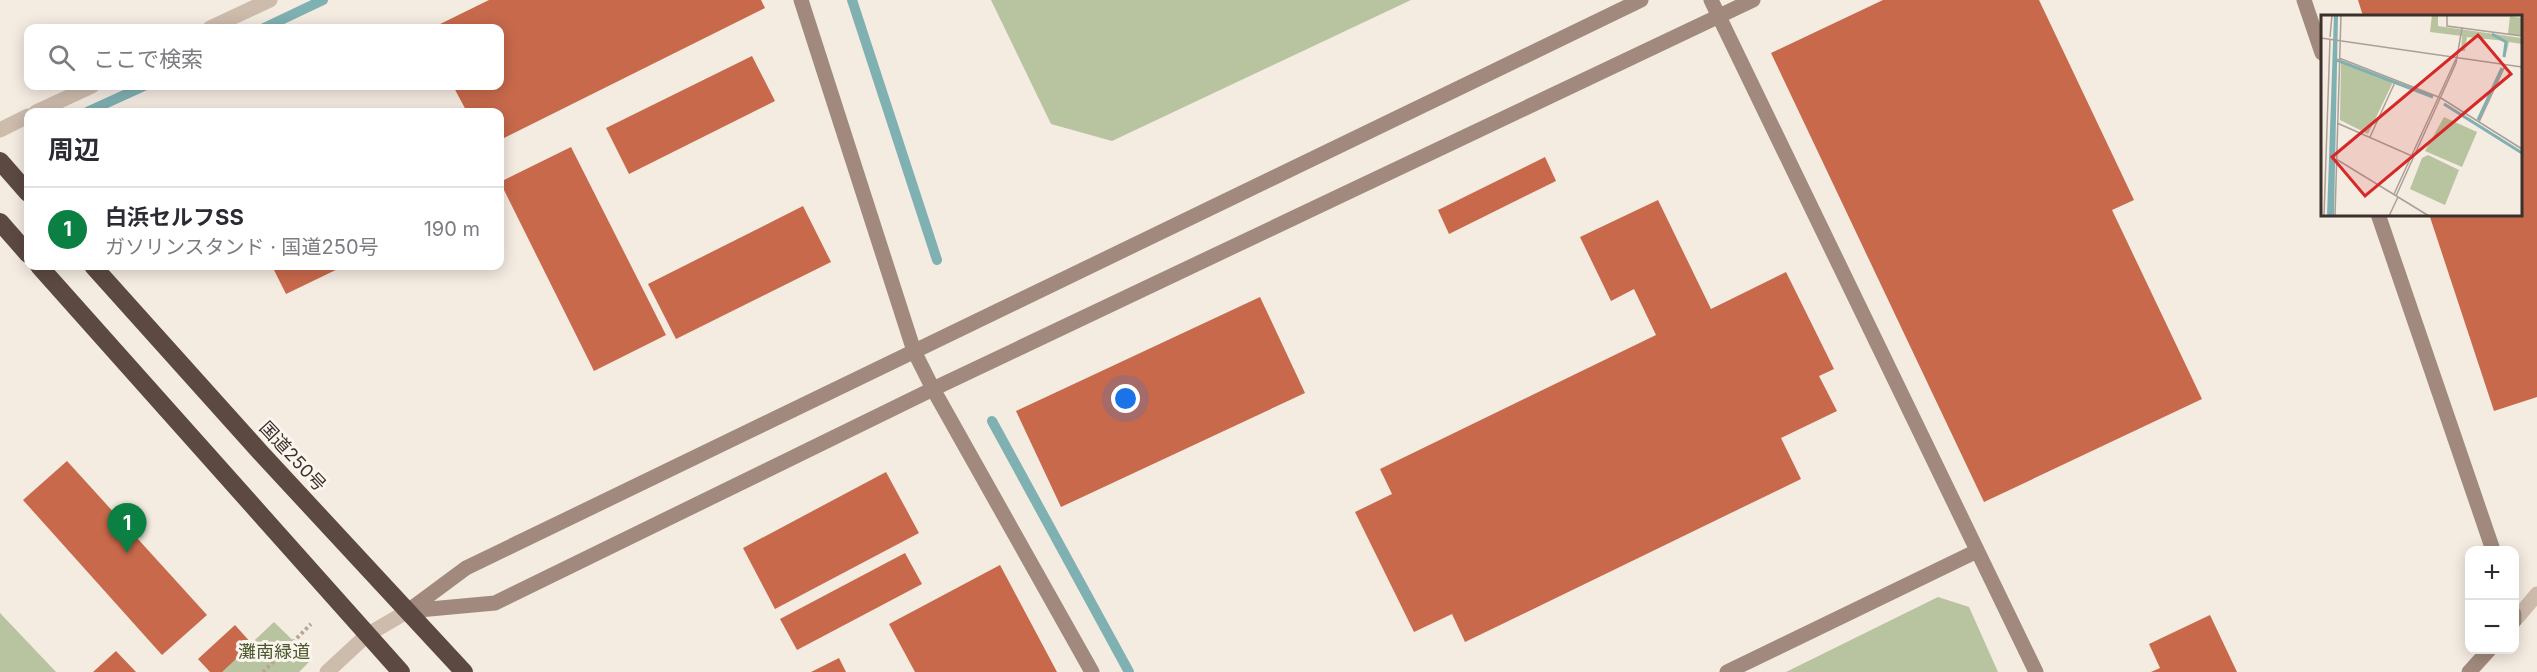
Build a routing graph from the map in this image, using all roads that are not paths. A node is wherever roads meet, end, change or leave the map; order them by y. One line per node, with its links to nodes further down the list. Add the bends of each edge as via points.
1 (270, 0): 8 (street)
2 (801, 0): 21 (street)
3 (1641, 0): 21 (street)
4 (1711, 0): 7 (street)
5 (1753, 0): 7 (street)
6 (2304, 0): 9 (street)
7 (1718, 17): 22 (street); 24 (street)
8 (219, 24)
9 (2321, 50)
10 (83, 90): 11 (street)
11 (45, 108)
12 (24, 118): 13 (street)
13 (0, 130)
14 (0, 161): 15 (highway)
15 (24, 188)
16 (2379, 216): 23 (street)
17 (0, 222): 18 (highway)
18 (24, 249)
19 (43, 270): 28 (highway)
20 (97, 270): 26 (highway, 国道250号)
21 (914, 351): 22 (street); 26 (street, via 466,568)
22 (933, 389): 26 (street, via 495,603); 33 (street)
23 (2492, 546)
24 (1977, 551): 34 (street); 35 (street)
25 (2537, 594): 27 (street)
26 (408, 611): 28 (street); 32 (highway, 国道250号)
27 (2519, 614)
28 (367, 635): 30 (street); 31 (highway)
29 (2485, 654): 36 (street)
30 (327, 672)
31 (401, 672)
32 (464, 672)
33 (1092, 672)
34 (1727, 672)
35 (2036, 672)
36 (2469, 672)

